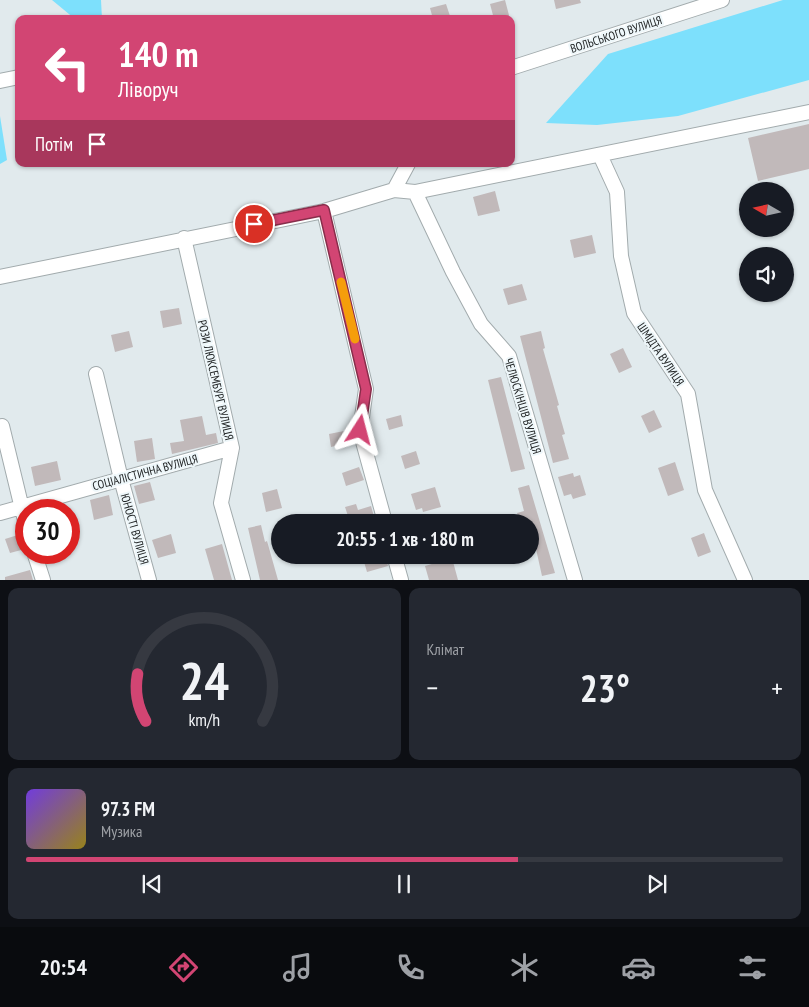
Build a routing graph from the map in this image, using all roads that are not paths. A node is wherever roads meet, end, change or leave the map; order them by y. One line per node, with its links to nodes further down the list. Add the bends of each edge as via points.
1 (722, 0): 2 (street, ВОЛЬСЬКОГО ВУЛИЦЯ)
2 (515, 67)
3 (15, 78): 4 (street)
4 (0, 80)
5 (809, 112): 6 (street)
6 (600, 155): 9 (street); 29 (street, ШМІДТА ВУЛИЦЯ, via 617,192 621,256 634,313 688,394 706,490)
7 (406, 167): 8 (street)
8 (394, 190): 9 (street); 10 (street)
9 (416, 192): 28 (street, ЧЕЛЮСКІНЦІВ ВУЛИЦЯ, via 481,324 509,356)
10 (324, 210): 11 (street); 21 (street, via 366,389 360,430)
11 (184, 238): 12 (street); 15 (street, РОЗИ ЛЮКСЕМБУРГ ВУЛИЦЯ)
12 (0, 277)
13 (96, 374): 16 (street, ЮНОСТІ ВУЛИЦЯ)
14 (2, 426): 17 (street)
15 (232, 448): 16 (street, СОЦІАЛІСТИЧНА ВУЛИЦЯ); 26 (street, РОЗИ ЛЮКСЕМБУРГ ВУЛИЦЯ, via 221,503)
16 (121, 479): 18 (street, СОЦІАЛІСТИЧНА ВУЛИЦЯ); 25 (street, ЮНОСТІ ВУЛИЦЯ)
17 (19, 499)
18 (47, 499)
19 (15, 508): 20 (street, СОЦІАЛІСТИЧНА ВУЛИЦЯ)
20 (0, 514)
21 (383, 514)
22 (37, 564): 24 (street)
23 (397, 564): 27 (street)
24 (42, 580)
25 (149, 580)
26 (243, 580)
27 (401, 580)
28 (575, 580)
29 (745, 580)

